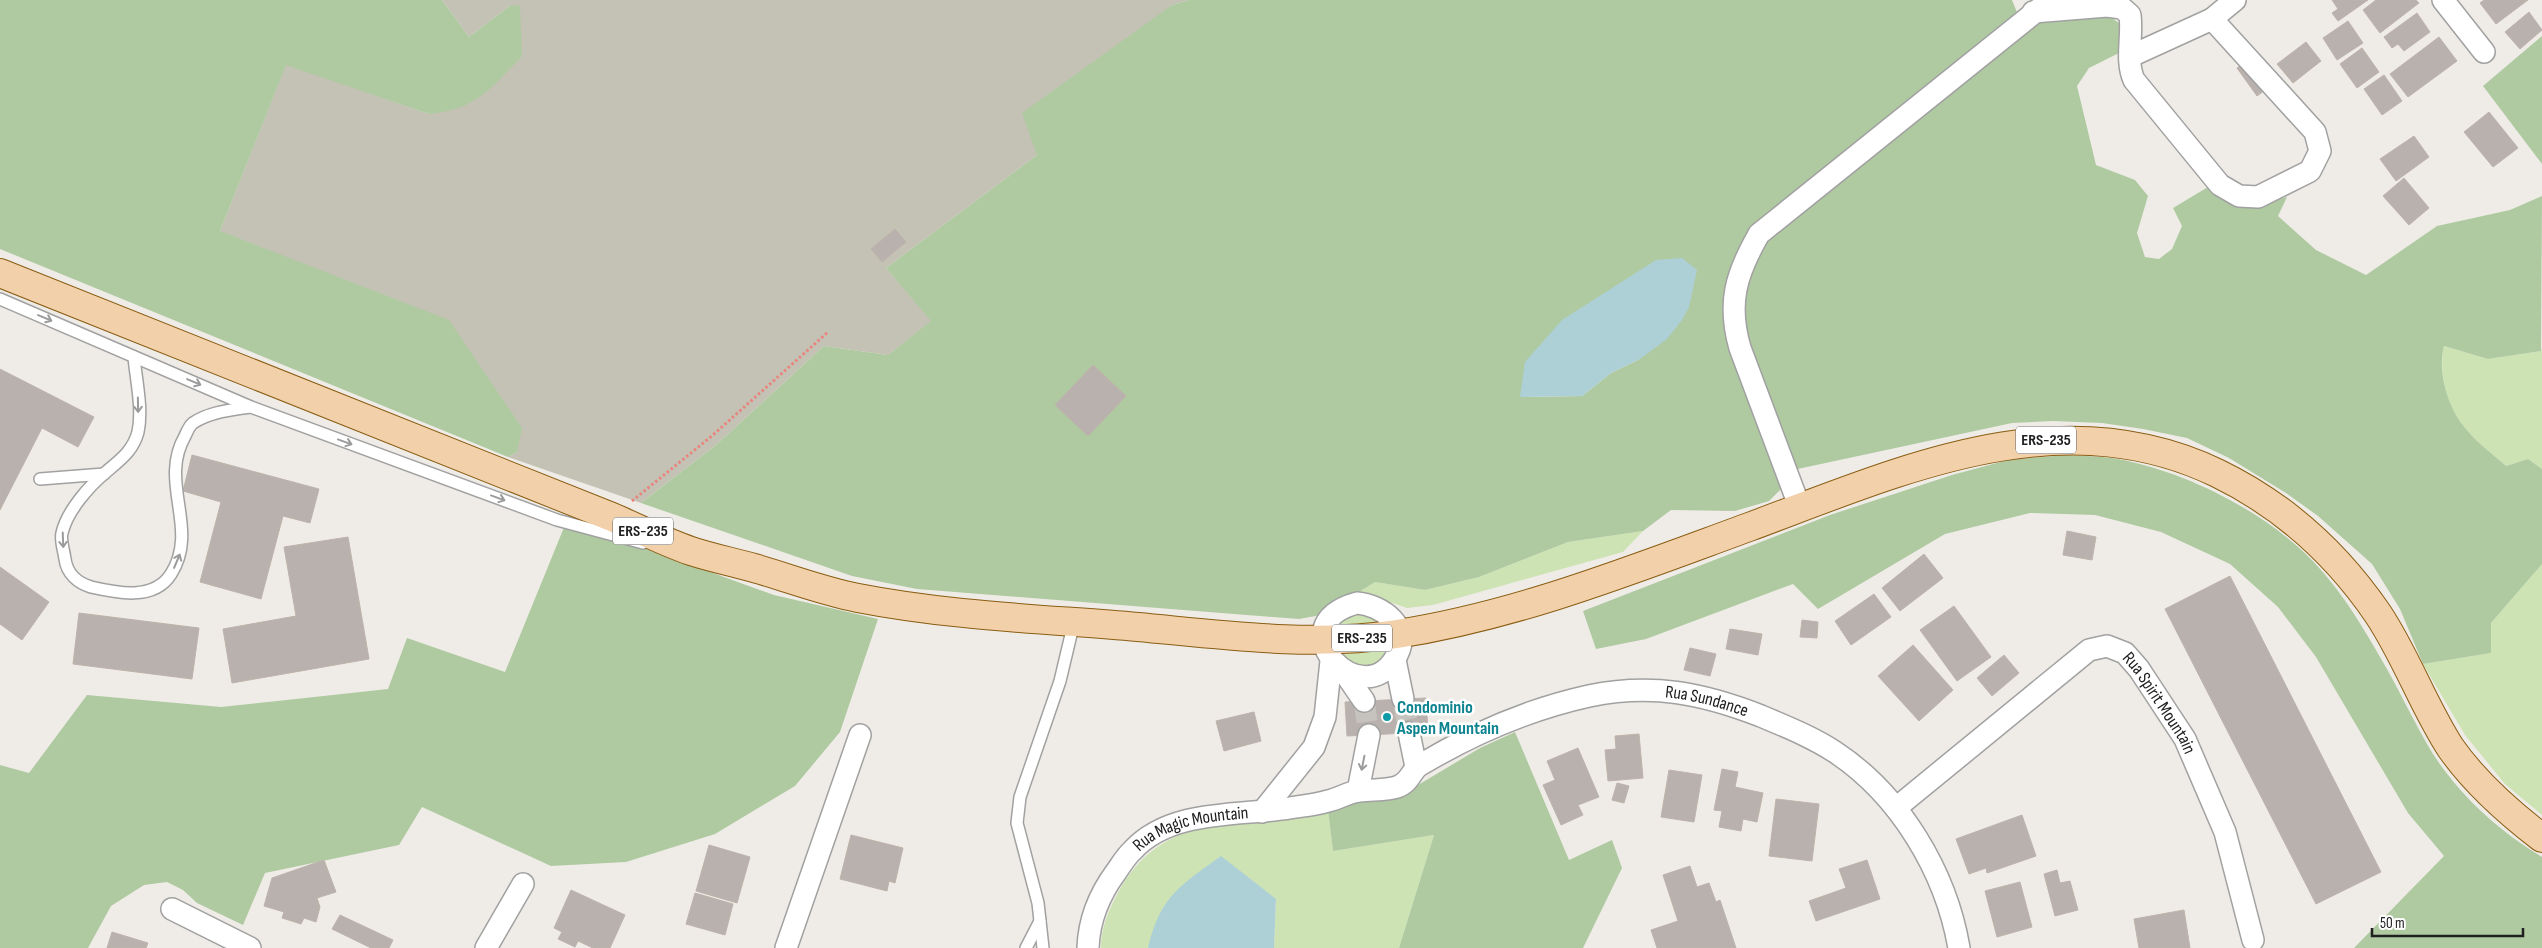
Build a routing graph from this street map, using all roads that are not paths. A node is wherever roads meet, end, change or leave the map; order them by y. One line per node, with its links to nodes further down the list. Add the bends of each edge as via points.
1 (2235, 0): 4 (street)
2 (2443, 0): 5 (street)
3 (2042, 6): 6 (street, via 2122,8 2130,15); 13 (street, via 1759,234 1747,255 1739,276 1733,323)
4 (2212, 19): 6 (street); 6 (street, via 2316,132 2320,151 2310,171 2258,197 2239,196 2220,185 2134,80 2129,69)
5 (2484, 52)
6 (2130, 56)
7 (0, 273): 14 (main road, ERS-235)
8 (0, 299): 9 (lane, one-way to 9)
9 (134, 357): 10 (lane, one-way to 10); 11 (lane, one-way to 11, via 138,431 129,453)
10 (251, 407): 11 (lane, one-way to 10, via 73,509 62,534 66,566 79,584 136,594 157,588 166,581 180,560 183,532 174,475 178,448 191,424 217,412); 14 (lane, one-way to 14, via 557,520 656,547)
11 (104, 474): 12 (lane)
12 (40, 479)
13 (1800, 508): 16 (main road, ERS-235, via 1605,579 1502,612); 28 (main road, ERS-235, via 1968,452 2045,440 2124,444 2163,452 2221,475 2292,518 2345,570 2381,618 2450,746 2506,812)
14 (692, 551): 15 (main road, ERS-235, via 834,593 865,599)
15 (1074, 622): 17 (main road, ERS-235, via 1269,638); 31 (lane, via 1060,681 1020,797 1018,823)
16 (1401, 633): 17 (main road, ERS-235); 18 (street, via 1399,651)
17 (1333, 658): 18 (street, via 1361,676 1378,674); 20 (street); 27 (street, via 1325,717 1314,747)
18 (1394, 660): 19 (street)
19 (1403, 699)
20 (1364, 701)
21 (1409, 733): 24 (street)
22 (860, 735): 35 (street)
23 (1369, 735): 25 (street, one-way to 25)
24 (1416, 767): 25 (street, Rua Sundance, via 1410,779 1397,787); 26 (street, Rua Sundance, via 1518,718 1586,697 1650,689 1686,692 1728,704 1800,732 1837,753)
25 (1358, 791): 27 (street, Rua Magic Mountain, via 1325,802)
26 (1896, 808): 32 (street, Rua Spirit Mountain, via 2089,650 2107,646 2125,654 2139,669 2186,739 2225,832); 39 (street, Rua Sundance, via 1935,869)
27 (1262, 812): 38 (street, Rua Magic Mountain, via 1181,823 1158,832 1134,848 1108,882 1094,909)
28 (2542, 838)
29 (523, 884): 34 (street)
30 (172, 909): 33 (street)
31 (1040, 921): 36 (lane); 37 (lane)
32 (2253, 940)
33 (250, 948)
34 (486, 948)
35 (786, 948)
36 (1026, 948)
37 (1043, 948)
38 (1088, 948)
39 (1959, 948)

